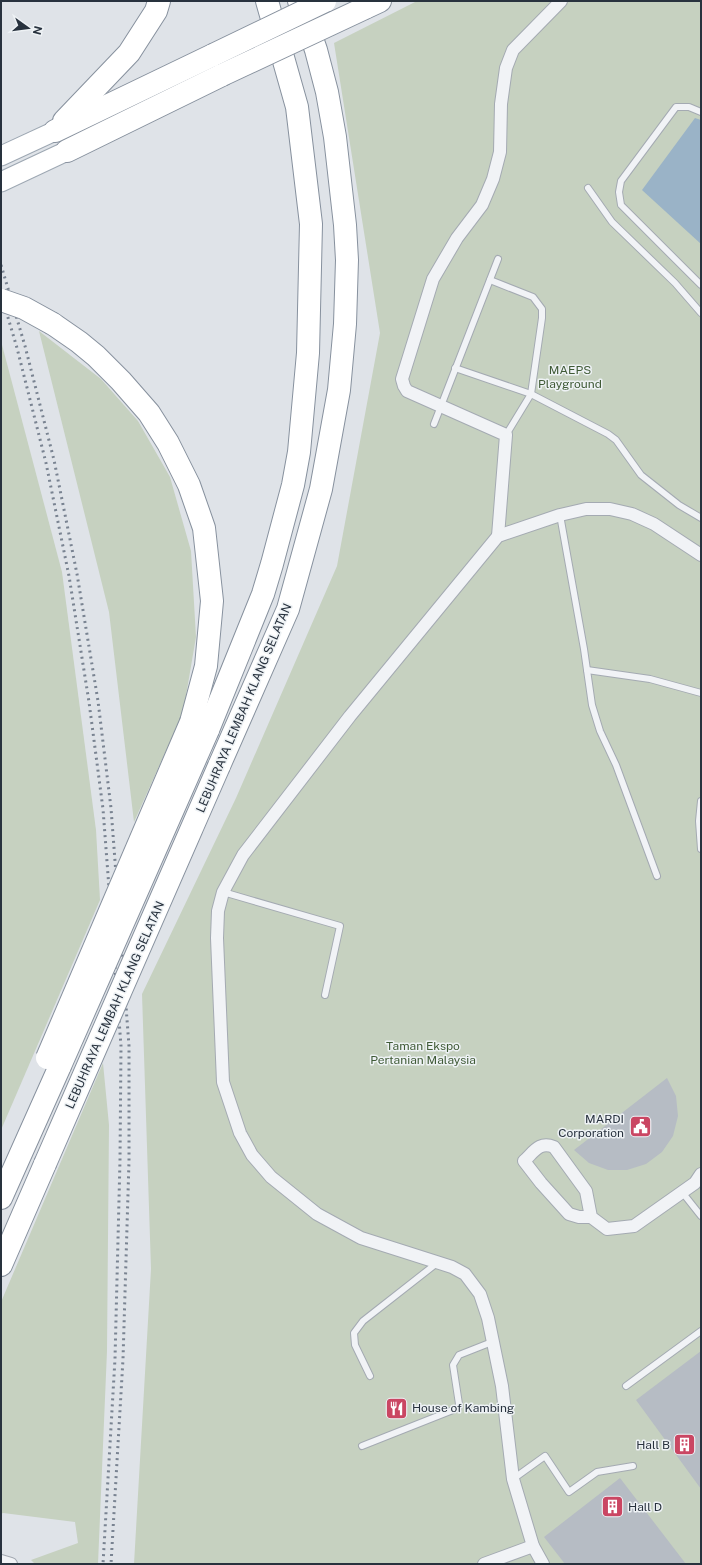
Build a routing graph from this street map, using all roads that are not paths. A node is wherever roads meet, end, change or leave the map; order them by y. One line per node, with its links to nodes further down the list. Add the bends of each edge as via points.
1 (158, 1): 10 (highway, via 156,11 129,53)
2 (267, 1): 31 (highway, LEBUHRAYA LEMBAH KLANG SELATAN, via 297,107 311,224 308,360 299,452 272,564 262,594)
3 (299, 1): 8 (highway, LEBUHRAYA LEMBAH KLANG SELATAN)
4 (306, 1): 8 (highway)
5 (325, 1): 10 (highway, bridge)
6 (561, 1): 22 (street, via 513,50 506,68 501,104 500,152 493,179 482,206 458,238 433,279 402,379 407,391)
7 (373, 5): 11 (highway, bridge)
8 (316, 50): 43 (highway, LEBUHRAYA LEMBAH KLANG SELATAN, bridge, via 335,137 347,260 339,390 321,489 288,609)
9 (701, 112): 17 (lane, via 689,107 676,107 621,181 619,192 621,205)
10 (55, 131): 12 (main road)
11 (67, 151): 13 (main road)
12 (1, 156)
13 (1, 182)
14 (588, 188): 19 (lane, via 612,222 675,283)
15 (498, 259): 16 (lane)
16 (490, 280): 20 (lane); 21 (lane, via 533,297 542,309)
17 (701, 284)
18 (1, 300): 31 (highway, bridge, via 24,308 53,324 79,342 121,380 149,413 168,443 189,485 204,528 212,601)
19 (701, 313)
20 (455, 368): 21 (lane); 22 (lane)
21 (531, 394): 24 (lane); 26 (lane, via 608,434 616,440 641,475)
22 (441, 406): 23 (lane); 24 (street)
23 (434, 424)
24 (506, 435): 27 (street)
25 (560, 515): 27 (street); 28 (street, via 586,509 610,509 632,514 654,524); 29 (lane)
26 (701, 518)
27 (498, 536): 35 (street, via 345,723 243,855)
28 (701, 555)
29 (587, 670): 30 (lane, via 650,679); 34 (lane, via 592,706 600,731 616,765)
30 (701, 693)
31 (200, 726): 39 (highway, LEBUHRAYA LEMBAH KLANG SELATAN, bridge, via 53,1062 22,1151)
32 (701, 801): 33 (lane)
33 (701, 849)
34 (657, 876)
35 (224, 892): 36 (lane, via 340,926); 42 (street, via 218,911 217,938 223,1082 240,1133 252,1155 271,1177 318,1214 361,1238)
36 (325, 995)
37 (701, 1174): 38 (street, via 695,1183)
38 (682, 1192): 40 (lane); 41 (street, via 634,1226 607,1229)
39 (1, 1198)
40 (701, 1216)
41 (591, 1218): 41 (street, via 569,1214 524,1161 542,1145 554,1147 586,1191)
42 (438, 1262): 45 (street, via 465,1274 480,1294); 46 (lane, via 363,1320 354,1333 355,1345)
43 (1, 1265)
44 (701, 1331): 47 (lane)
45 (492, 1342): 48 (lane, via 455,1359 453,1365 458,1408); 50 (street, via 502,1386)
46 (370, 1376)
47 (626, 1386)
48 (362, 1446)
49 (633, 1466): 50 (lane, via 597,1472 569,1492 546,1456)
50 (513, 1479): 51 (street)
51 (533, 1546): 52 (street); 56 (street)
52 (509, 1560): 55 (street)
53 (1, 1561): 54 (street)
54 (11, 1564)
55 (484, 1564)
56 (543, 1564)

